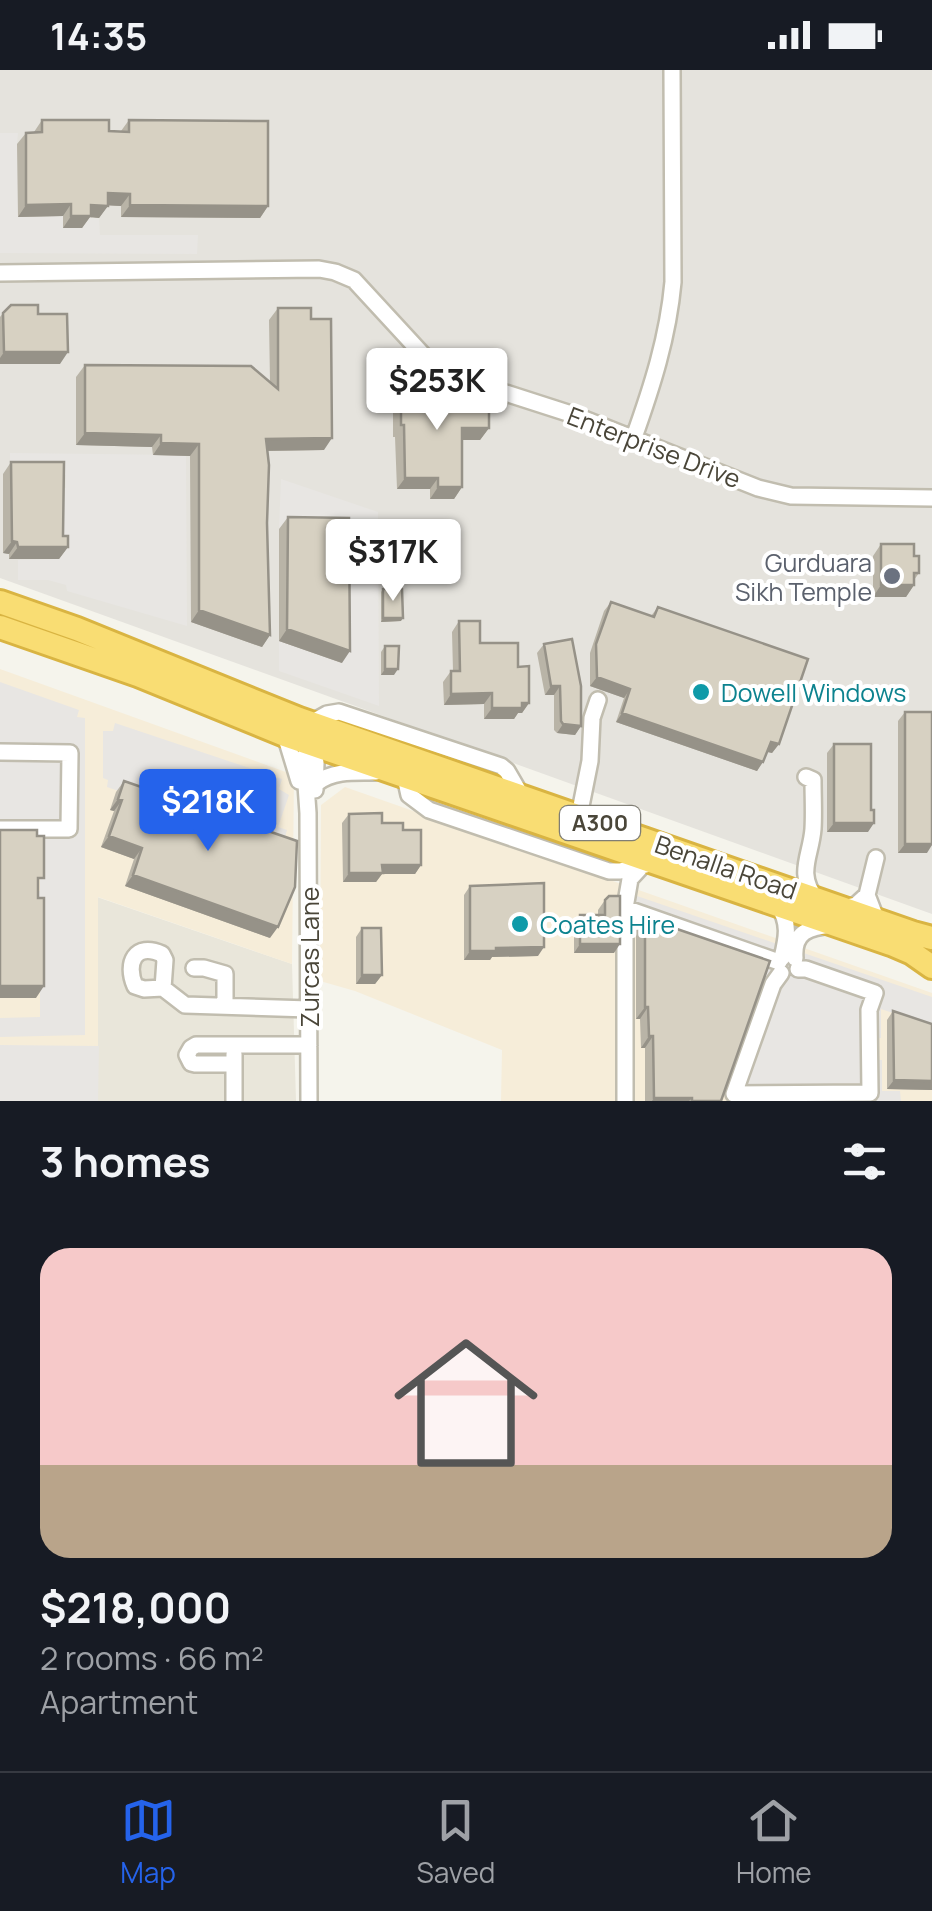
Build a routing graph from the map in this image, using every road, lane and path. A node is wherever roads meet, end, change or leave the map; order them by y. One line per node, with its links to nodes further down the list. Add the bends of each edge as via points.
1 (672, 70): 3 (street, via 670,316)
2 (0, 272): 3 (street, Enterprise Drive, via 335,272 354,280 425,357 456,377)
3 (633, 440): 4 (street, Enterprise Drive, via 791,496)
4 (932, 498)
5 (0, 602): 8 (highway, Benalla Road / A300)
6 (0, 627): 9 (highway, Benalla Road / A300)
7 (598, 700): 15 (street)
8 (315, 732): 9 (highway, Benalla Road / A300); 11 (highway, Benalla Road / A300); 13 (street, Zurcas Lane); 14 (street, Zurcas Lane, via 304,758); 15 (highway, Benalla Road / A300)
9 (285, 735): 14 (street, Zurcas Lane)
10 (0, 752): 16 (street, via 70,752 70,829)
11 (397, 774): 13 (street, via 334,774); 17 (highway, Benalla Road / A300); 19 (street, Benalla Road, via 428,810 609,870)
12 (806, 777): 21 (street, via 812,780 813,827 805,868)
13 (316, 783): 14 (street, Zurcas Lane)
14 (308, 813): 32 (street, Zurcas Lane)
15 (579, 816): 17 (highway); 21 (highway, Benalla Road / A300)
16 (0, 829)
17 (595, 842): 19 (highway, Benalla Road / A300)
18 (876, 858): 20 (street)
19 (651, 864): 22 (highway, Benalla Road / A300); 23 (street, via 630,879)
20 (867, 895): 24 (street); 25 (street)
21 (816, 899): 24 (highway, Benalla Road / A300)
22 (777, 903): 24 (highway, Benalla Road / A300); 27 (street, via 788,926)
23 (626, 908): 27 (street); 38 (street)
24 (842, 917): 25 (highway, Benalla Road / A300); 27 (street, via 804,931); 28 (highway, Benalla Road / A300)
25 (877, 921): 26 (highway, Benalla Road / A300)
26 (932, 938)
27 (787, 964): 27 (street, via 875,993 869,1010 870,1093 734,1094 773,984)
28 (932, 967)
29 (194, 968): 31 (street, via 225,974)
30 (163, 988): 31 (street, via 185,1005)
31 (225, 1006): 32 (street)
32 (309, 1009): 34 (street, Zurcas Lane)
33 (234, 1046): 34 (street); 35 (street); 35 (street, via 196,1046 187,1055 195,1064)
34 (309, 1046): 37 (street, Zurcas Lane)
35 (234, 1064): 36 (street)
36 (234, 1100)
37 (309, 1101)
38 (626, 1101)

